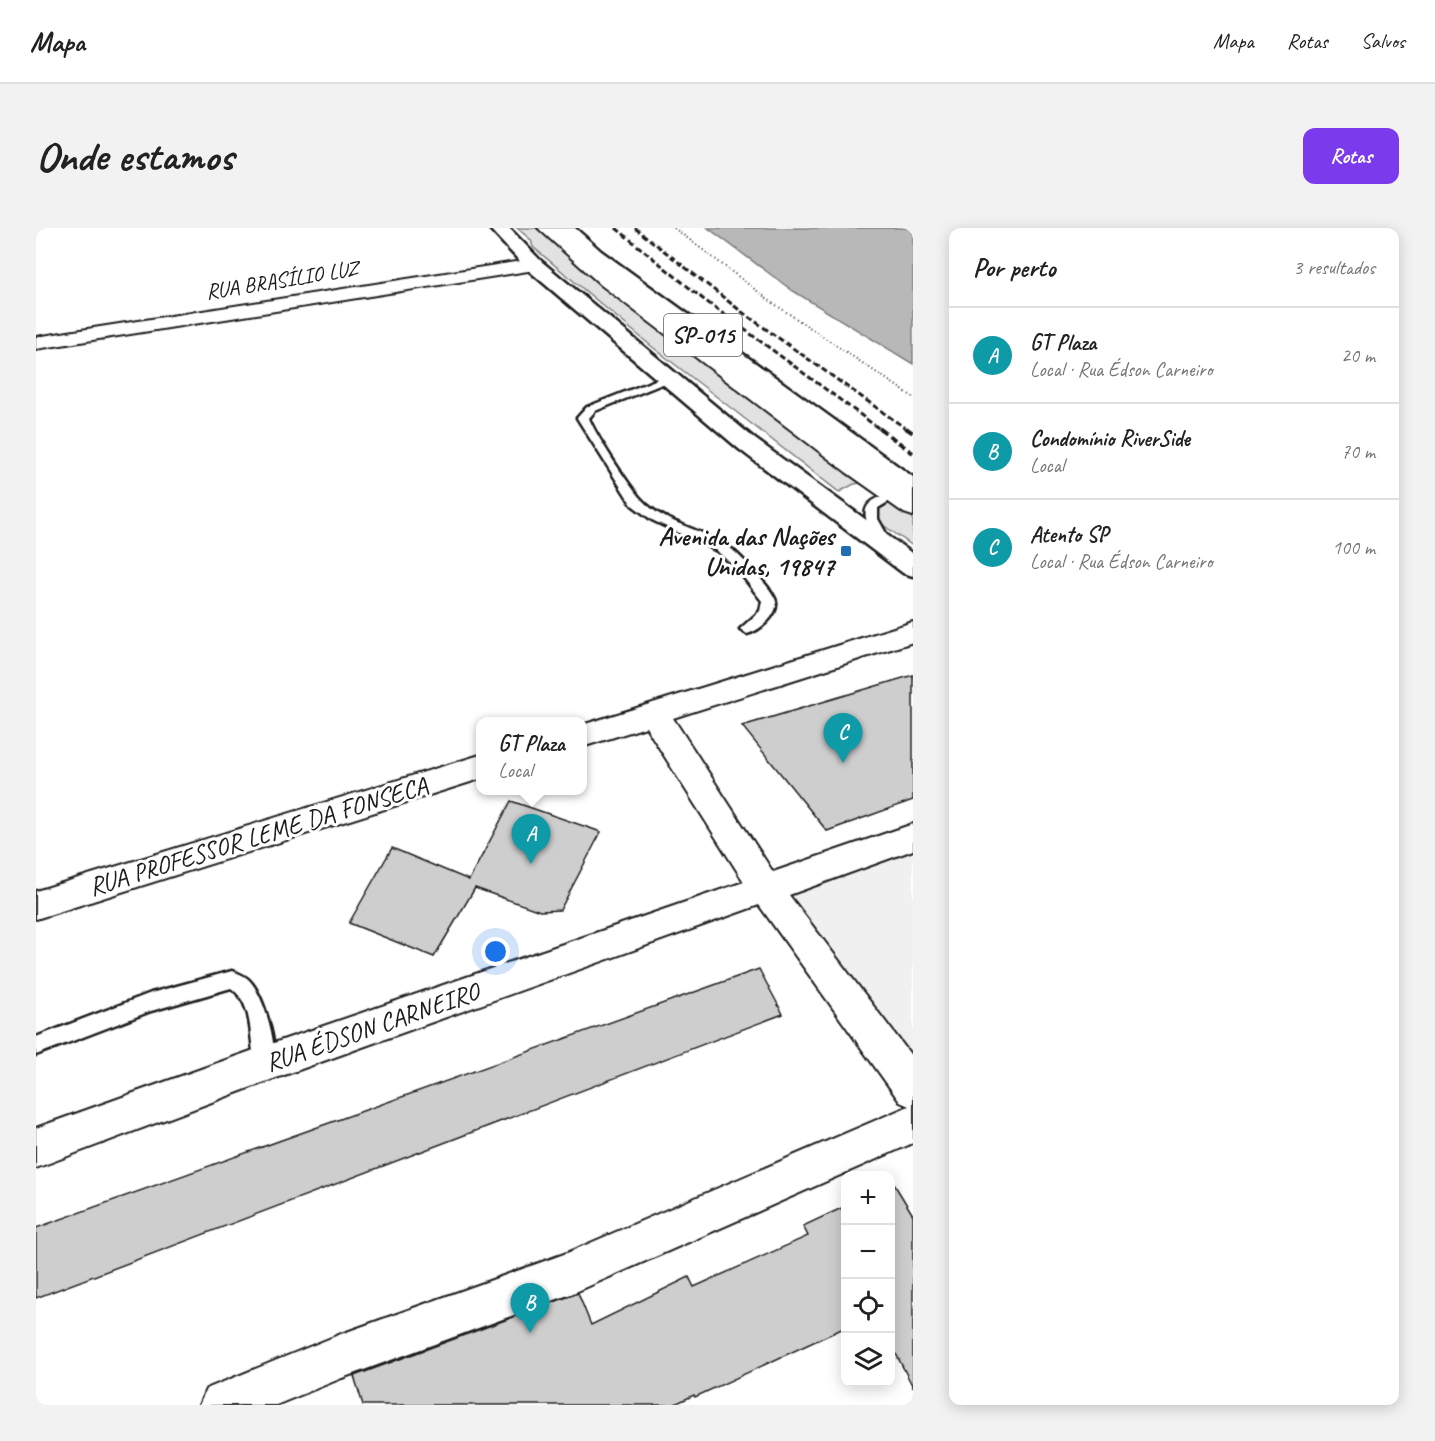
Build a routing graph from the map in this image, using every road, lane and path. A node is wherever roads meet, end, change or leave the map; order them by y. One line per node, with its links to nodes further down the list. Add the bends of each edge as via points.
1 (498, 228): 5 (highway, SP-015)
2 (547, 228): 9 (street, via 608,281)
3 (564, 228): 9 (highway, SP-015, via 603,262 844,440)
4 (674, 228): 8 (path, via 773,303)
5 (534, 265): 6 (street, RUA BRASÍLIO LUZ); 7 (highway, SP-015)
6 (36, 343)
7 (668, 378): 10 (highway, SP-015, via 747,444); 12 (lane, via 591,409 583,418 636,502 663,522 707,540 736,559 769,600 767,615)
8 (913, 397)
9 (908, 498): 10 (lane, via 882,499 873,504 869,514)
10 (890, 550): 11 (highway, SP-015)
11 (913, 567)
12 (747, 629)
13 (913, 632): 14 (street)
14 (652, 713): 15 (street); 18 (street)
15 (587, 734)
16 (476, 768): 19 (street, RUA PROFESSOR LEME DA FONSECA)
17 (913, 837): 18 (street, RUA ÉDSON CARNEIRO)
18 (765, 888): 21 (street, RUA ÉDSON CARNEIRO); 22 (street)
19 (36, 905)
20 (36, 1046): 21 (lane, via 151,1002 232,979 247,988 263,1037)
21 (266, 1064): 24 (street, RUA ÉDSON CARNEIRO)
22 (913, 1089)
23 (913, 1123): 25 (street, via 571,1273 341,1356)
24 (36, 1148)
25 (222, 1405)

